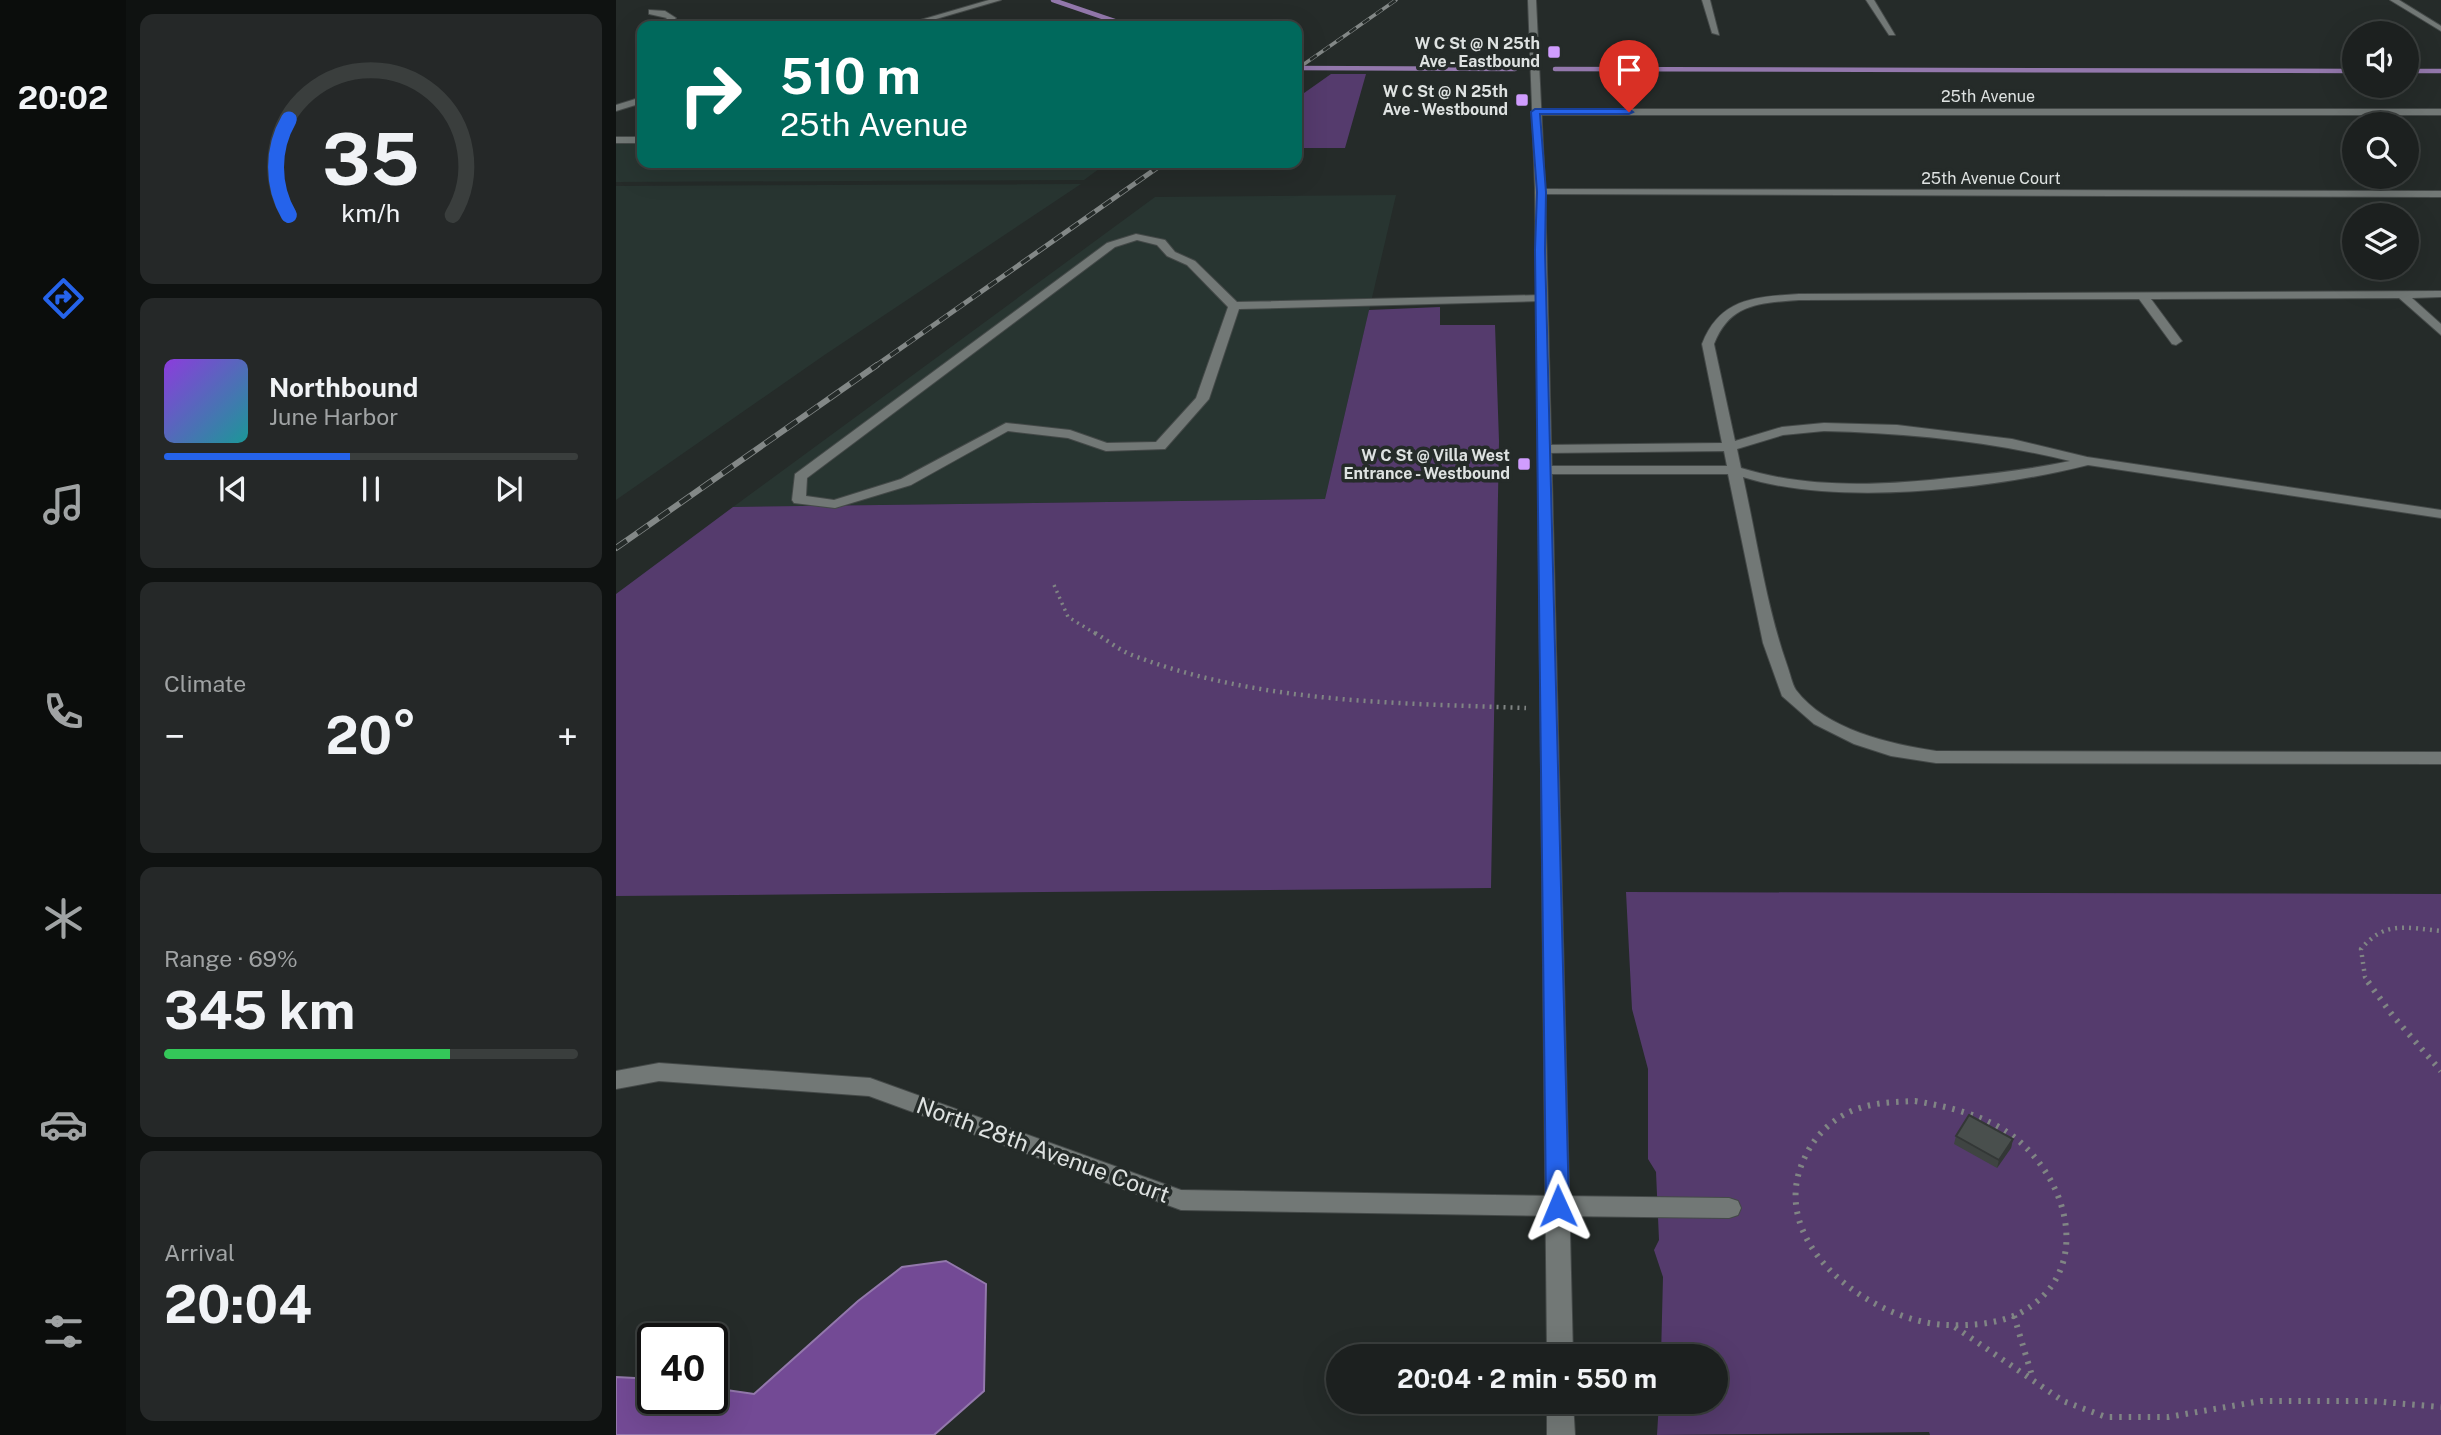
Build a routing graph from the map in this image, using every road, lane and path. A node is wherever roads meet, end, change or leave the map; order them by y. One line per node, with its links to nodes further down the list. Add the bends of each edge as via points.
1 (997, 0): 8 (street)
2 (1532, 0): 14 (street)
3 (1706, 0): 10 (street)
4 (1870, 0): 11 (street)
5 (2394, 0): 9 (street)
6 (652, 12): 7 (street, via 672,18)
7 (669, 21)
8 (922, 21)
9 (2441, 29)
10 (1716, 33)
11 (1892, 33)
12 (637, 102): 13 (street)
13 (616, 108)
14 (1535, 112): 15 (street, 25th Avenue); 18 (street)
15 (2441, 112)
16 (637, 140): 17 (street)
17 (616, 141)
18 (1541, 192): 19 (street, 25th Avenue Court); 23 (street)
19 (2441, 194)
20 (2403, 295): 21 (street); 22 (street); 25 (street)
21 (2441, 295)
22 (2143, 296): 26 (street); 27 (street, via 1800,297 1745,305 1722,316 1708,344)
23 (1541, 298): 24 (street); 28 (street)
24 (1234, 306): 24 (street, via 1202,399 1160,446 1106,447 1070,434 1006,427 906,482 835,504 799,500 800,477 1111,245 1136,237 1161,242 1171,254 1191,263)
25 (2441, 331)
26 (2176, 341)
27 (1728, 447): 28 (street); 29 (street, via 1782,431 1864,427 2012,443); 31 (street)
28 (1545, 449): 30 (street)
29 (2087, 461): 31 (street, via 2036,473 1903,487 1808,486); 32 (street)
30 (1546, 470): 31 (street); 34 (street)
31 (1734, 470): 35 (street, via 1771,643 1788,692 1820,720 1860,740 1936,757)
32 (2441, 514)
33 (1055, 585): 34 (path, via 1068,617 1130,654 1230,683 1351,702)
34 (1548, 708): 39 (street)
35 (2441, 758)
36 (2441, 931): 37 (path, via 2400,927 2374,933 2361,949 2365,977)
37 (2441, 1071)
38 (616, 1080): 39 (street, North 28th Avenue Court, via 659,1072 870,1087 1181,1200)
39 (1558, 1206): 40 (street, North 28th Avenue Court); 43 (street)
40 (1729, 1208)
41 (2014, 1316): 42 (path, via 1971,1327); 42 (path, via 2047,1293 2066,1260 2068,1223 2056,1186 2031,1153 1997,1126 1958,1108 1915,1101 1875,1104 1839,1117 1813,1140 1797,1170 1795,1206 1808,1243 1836,1279 1876,1307 1922,1324); 44 (path)
42 (1953, 1326): 44 (path)
43 (1560, 1344)
44 (2034, 1380): 45 (path, via 2063,1401 2106,1417 2168,1417 2261,1401 2371,1401)
45 (2441, 1407)
46 (1560, 1414): 47 (street)
47 (1561, 1435)

